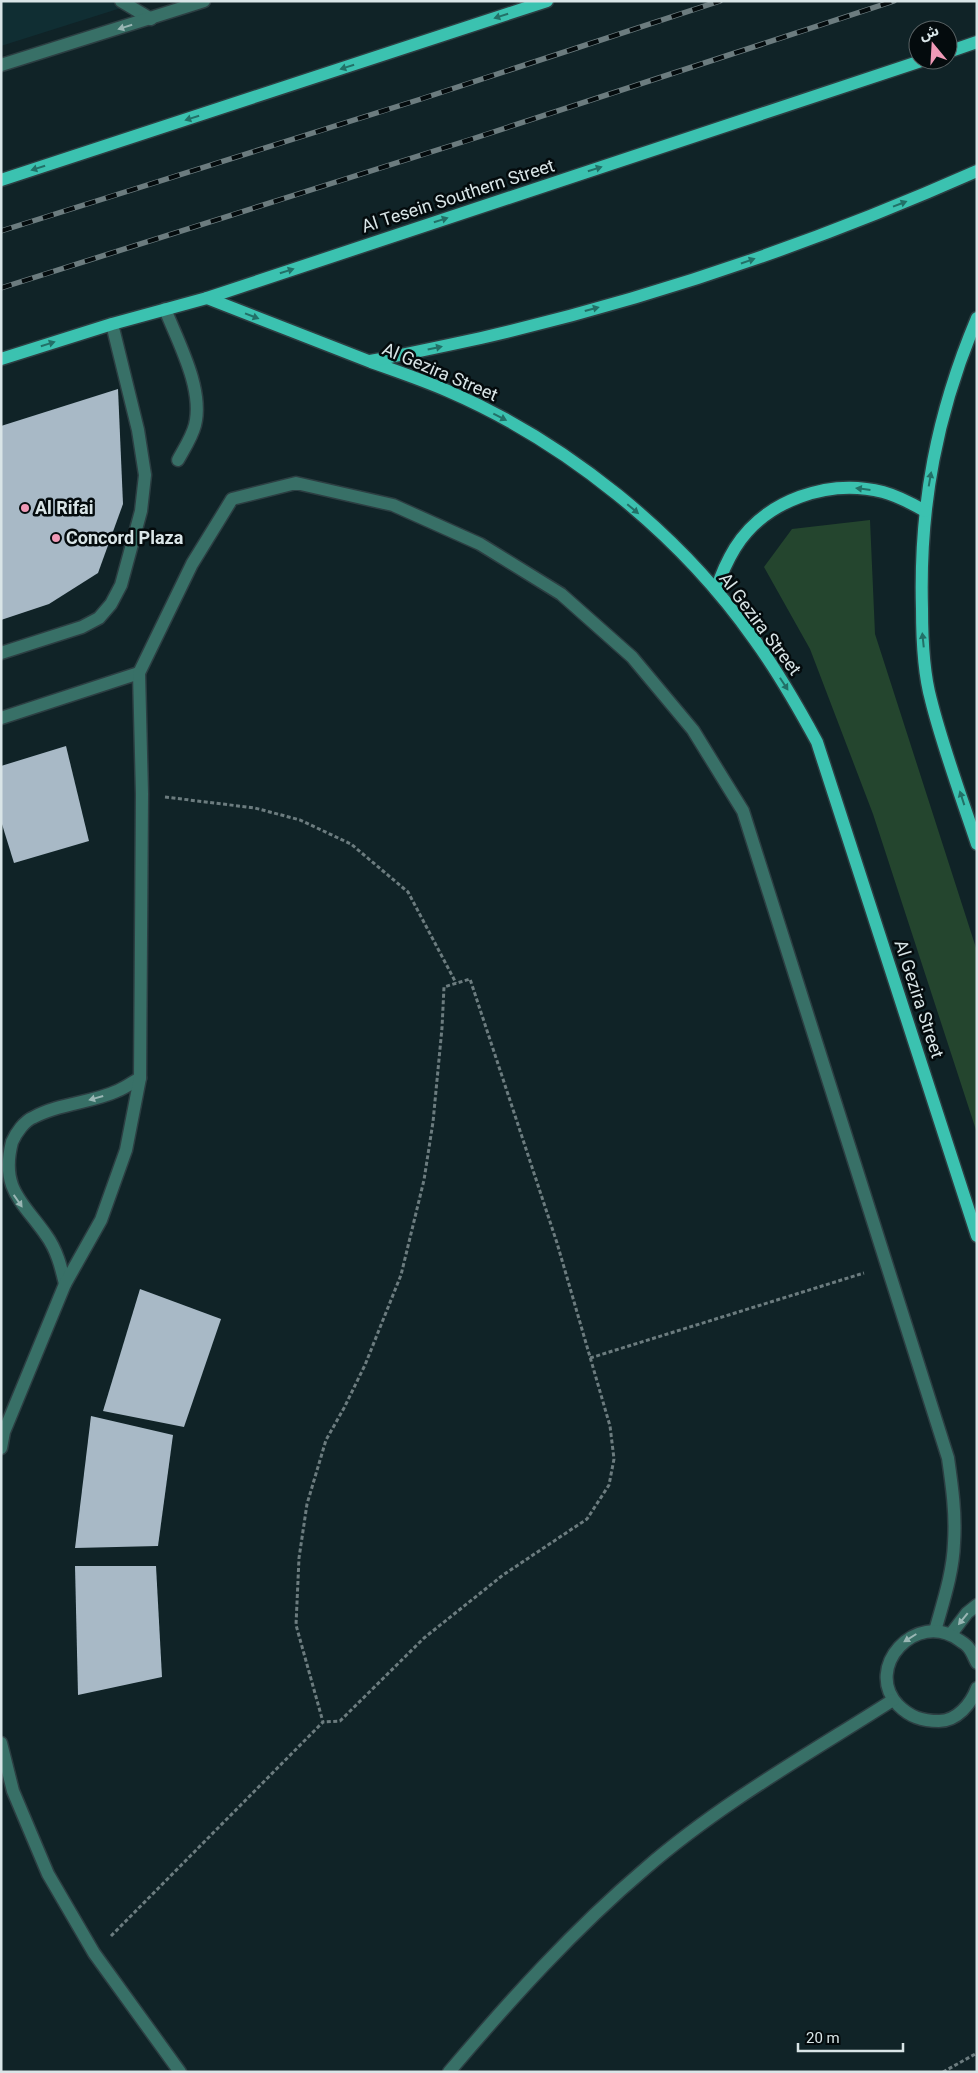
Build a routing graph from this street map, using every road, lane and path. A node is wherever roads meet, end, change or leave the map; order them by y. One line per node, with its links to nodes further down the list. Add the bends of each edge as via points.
1 (121, 1): 4 (street)
2 (204, 1): 4 (street)
3 (547, 1): 10 (main road, one-way to 10)
4 (151, 18): 7 (street, one-way to 7)
5 (977, 42): 6 (main road)
6 (958, 49)
7 (1, 65)
8 (908, 65): 11 (main road, Al Tesein Southern Street, one-way to 8)
9 (977, 171): 16 (main road, one-way to 9, via 482,338 703,276 811,239)
10 (1, 180)
11 (207, 298): 12 (main road, Al Tesein Southern Street); 16 (main road, Al Gezira Street, one-way to 16)
12 (164, 309): 14 (main road, Al Tesein Southern Street); 17 (street, via 197,397 195,427)
13 (977, 318): 18 (main road, one-way to 13, via 937,435 959,360)
14 (112, 324): 15 (main road, Al Tesein Southern Street, one-way to 14); 20 (street, via 138,430 145,475 141,511 121,585 112,604 99,618 82,627)
15 (1, 358)
16 (370, 361): 19 (main road, Al Gezira Street, one-way to 19, via 448,391 524,429 594,476 658,529)
17 (178, 460)
18 (924, 511): 19 (main road, one-way to 19, via 904,499 858,488 811,493 768,513 750,528 724,568); 24 (main road, one-way to 18, via 930,698 922,636)
19 (716, 590): 27 (main road, Al Gezira Street, one-way to 27, via 764,652 817,742)
20 (1, 653)
21 (140, 674): 22 (street); 23 (street); 28 (street, via 192,564 232,500 296,482 393,505 480,544 560,594 632,657 693,730 743,810)
22 (1, 718)
23 (142, 794): 25 (path, via 255,808 300,820 351,844 408,892); 26 (street)
24 (977, 844)
25 (456, 983): 30 (path, via 470,979 556,1242); 38 (path, via 444,987 433,1122 424,1180 401,1275 344,1408 326,1440 306,1504 298,1558 296,1625)
26 (140, 1078): 29 (street, via 126,1150 101,1220); 29 (street, one-way to 29, via 117,1092 52,1109 31,1118 15,1134 7,1156 7,1178 16,1199 46,1235 59,1258)
27 (977, 1236)
28 (887, 1266): 30 (path); 33 (street, via 948,1458 954,1501 954,1545 948,1588)
29 (65, 1284): 31 (street, via 4,1432)
30 (590, 1358): 38 (path, via 610,1426 614,1459 609,1485 587,1518 503,1575 424,1638 340,1721)
31 (1, 1448)
32 (977, 1605): 34 (street, one-way to 34)
33 (935, 1631): 34 (street); 37 (street, one-way to 37, via 918,1633 904,1640 893,1653 888,1684)
34 (951, 1634): 35 (street, via 967,1646)
35 (977, 1664)
36 (975, 1697): 37 (street, via 959,1714 942,1721 923,1721 906,1714)
37 (894, 1700): 43 (street, via 728,1805 647,1867 572,1935)
38 (323, 1722): 40 (path)
39 (1, 1743): 40 (street, via 13,1790 48,1874)
40 (94, 1953): 42 (street)
41 (977, 2053): 44 (path)
42 (180, 2072)
43 (449, 2072)
44 (944, 2072)

